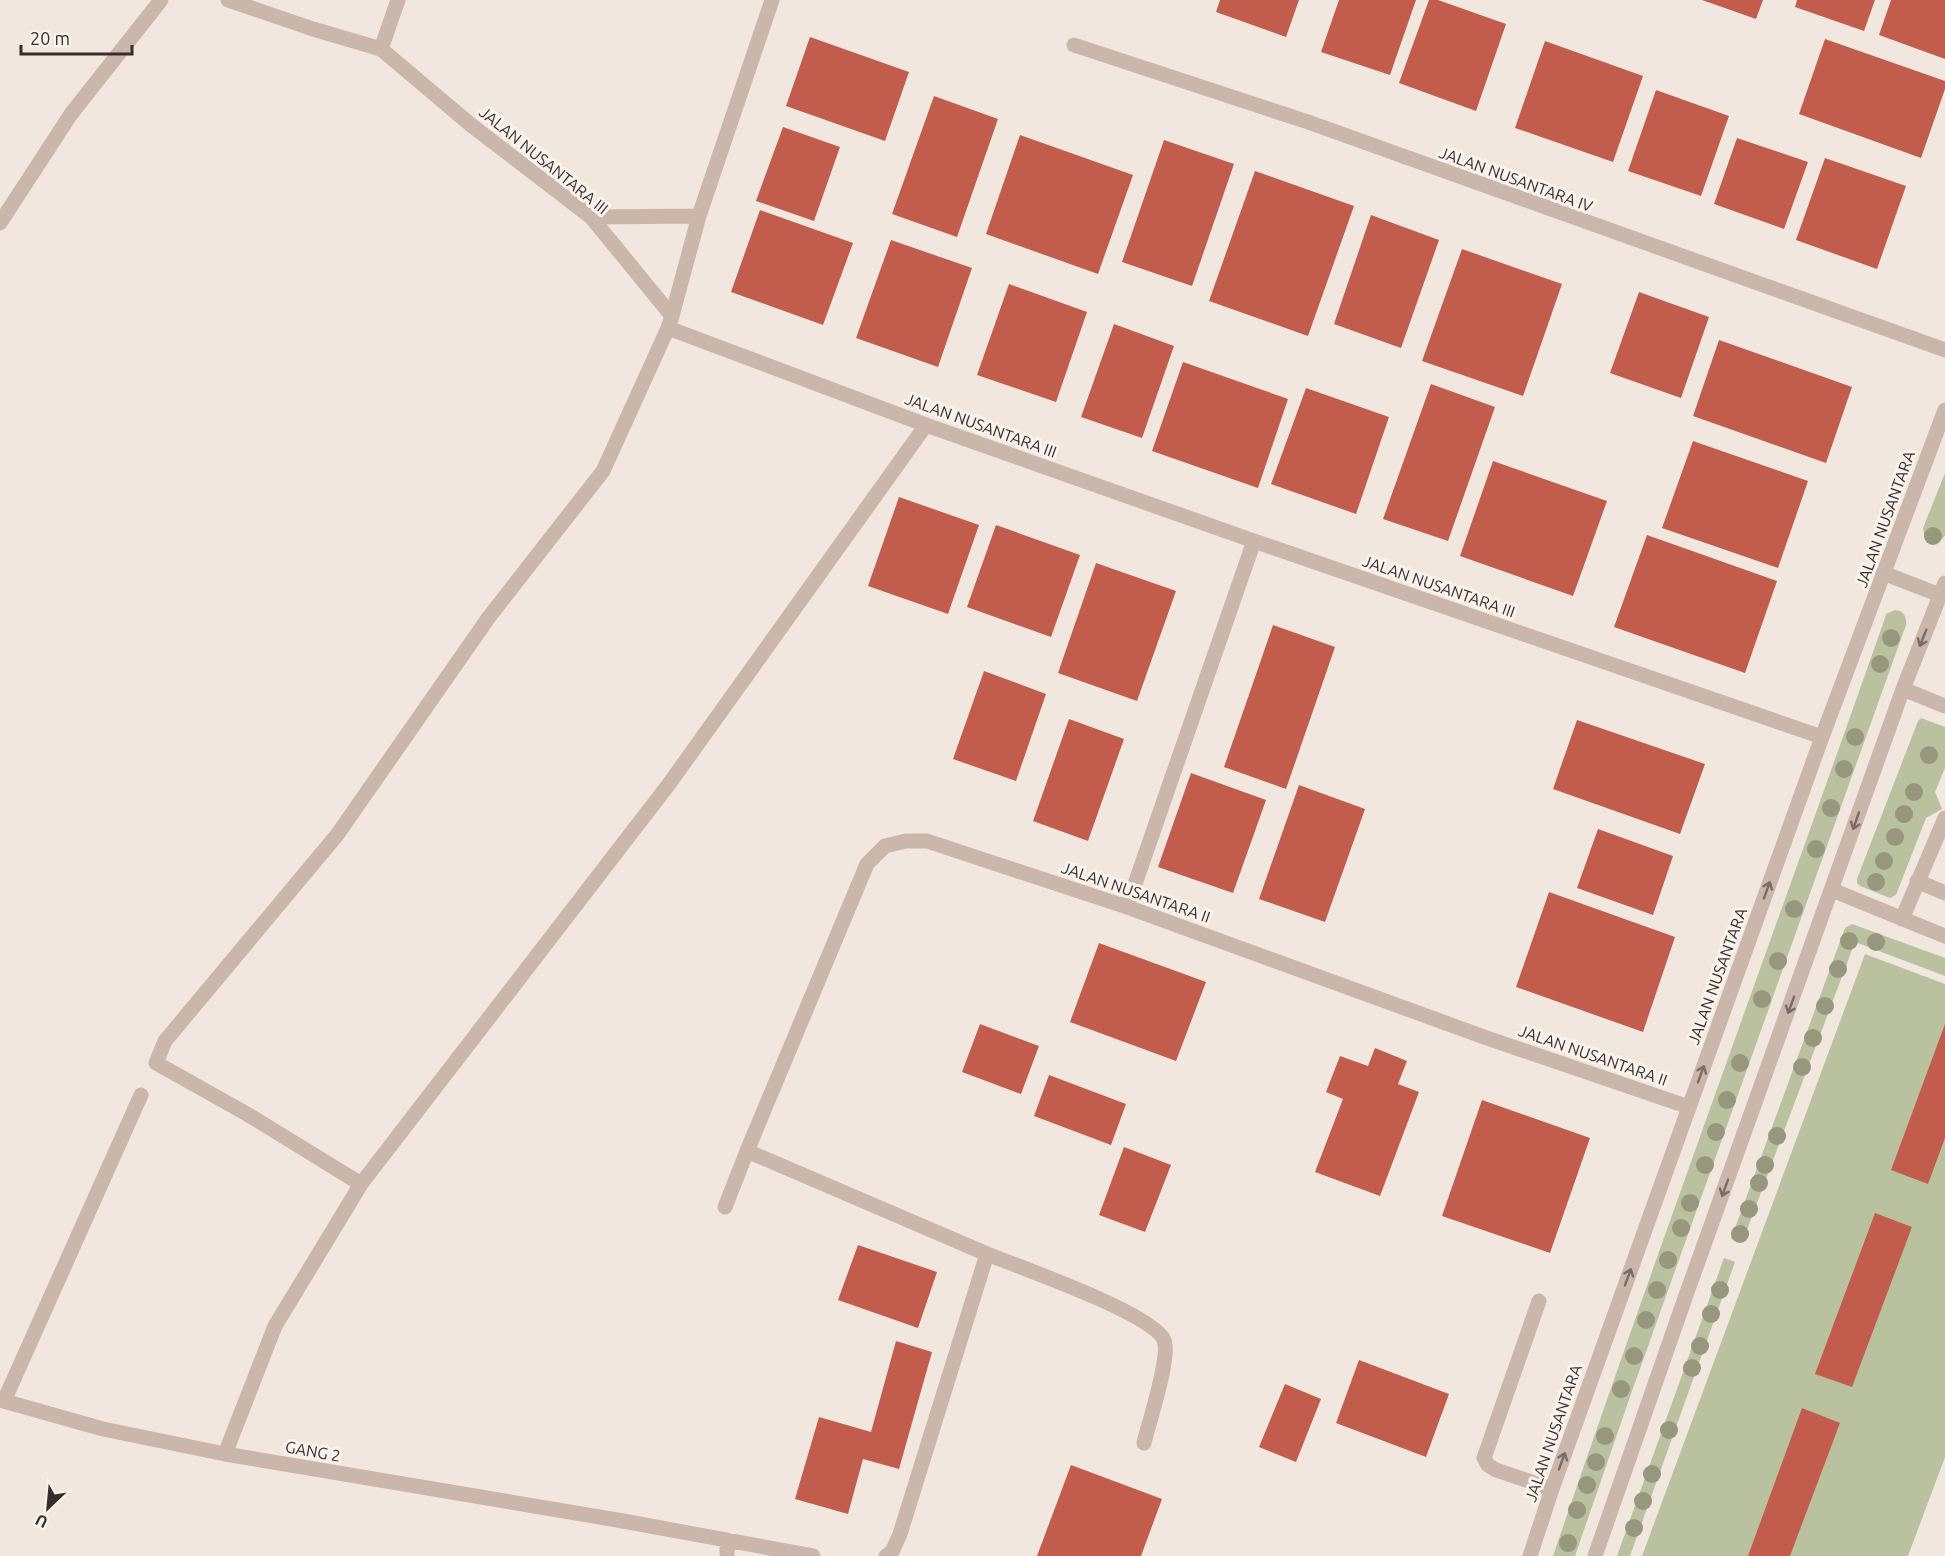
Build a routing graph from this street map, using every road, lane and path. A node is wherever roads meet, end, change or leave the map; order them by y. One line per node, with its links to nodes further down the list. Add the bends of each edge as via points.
1 (161, 0): 9 (street, via 71,114)
2 (228, 0): 6 (street, JALAN NUSANTARA III)
3 (398, 0): 6 (street)
4 (771, 0): 7 (street)
5 (1074, 45): 11 (street, JALAN NUSANTARA IV, via 1308,123)
6 (381, 49): 8 (street, JALAN NUSANTARA III, via 471,125)
7 (699, 216): 8 (street); 10 (street)
8 (591, 217): 10 (street, JALAN NUSANTARA III)
9 (0, 223)
10 (670, 322): 13 (street, JALAN NUSANTARA III); 30 (street, via 603,471 489,617 336,835 165,1041 156,1063)
11 (1945, 350)
12 (1945, 410): 15 (street, JALAN NUSANTARA)
13 (926, 425): 14 (street, JALAN NUSANTARA III); 30 (street, via 669,784)
14 (1254, 541): 19 (street, JALAN NUSANTARA III); 24 (street)
15 (1883, 573): 16 (street); 19 (street, JALAN NUSANTARA)
16 (1943, 589): 17 (street, one-way to 17)
17 (1903, 689): 18 (street); 22 (street, one-way to 22)
18 (1945, 706)
19 (1822, 737): 28 (street, JALAN NUSANTARA, one-way to 19)
20 (1945, 818): 21 (street)
21 (1917, 881): 23 (street); 25 (street)
22 (1832, 890): 25 (street); 43 (street, one-way to 43)
23 (1945, 892)
24 (1128, 907): 28 (street, JALAN NUSANTARA II); 29 (street, JALAN NUSANTARA II, via 927,841 885,846 867,864)
25 (1902, 919): 26 (street)
26 (1945, 936)
27 (141, 1095): 34 (street)
28 (1689, 1107): 37 (street, JALAN NUSANTARA, one-way to 28)
29 (747, 1151): 31 (street, JALAN NUSANTARA II); 32 (street)
30 (361, 1184): 36 (street, via 275,1326)
31 (725, 1207)
32 (987, 1254): 35 (street, via 1115,1305 1145,1321 1164,1339 1166,1356); 41 (street, via 900,1534)
33 (1539, 1301): 37 (street, via 1484,1458 1496,1470)
34 (2, 1400): 36 (street, GANG 2, via 103,1429)
35 (1144, 1443)
36 (225, 1454): 38 (street, GANG 2)
37 (1552, 1489): 42 (street, JALAN NUSANTARA)
38 (727, 1540): 39 (street); 40 (street, GANG 2)
39 (727, 1556)
40 (813, 1556)
41 (886, 1556)
42 (1530, 1556)
43 (1595, 1556)

